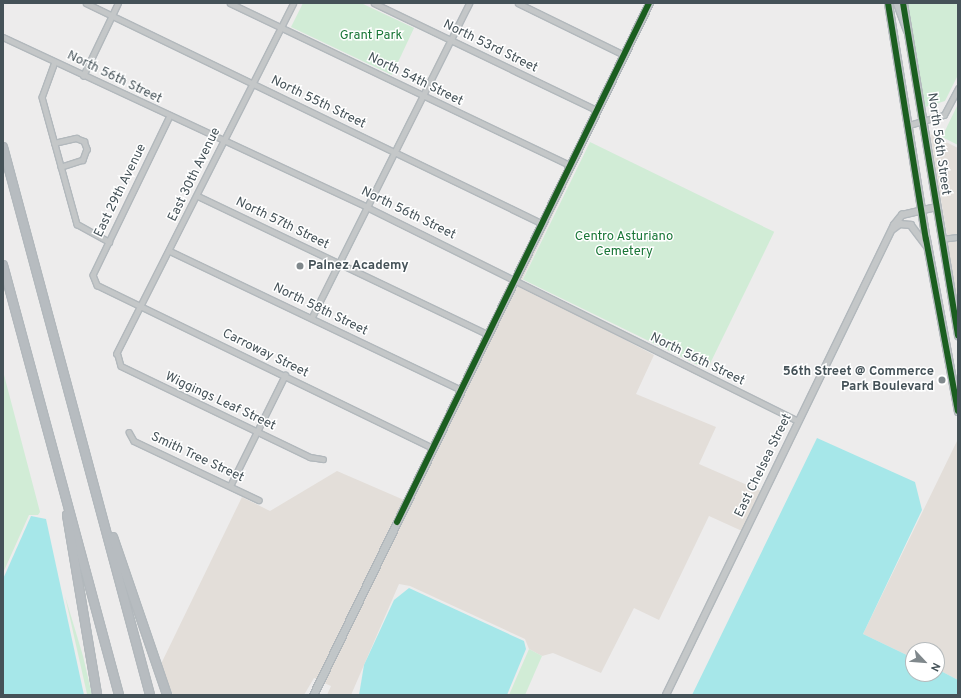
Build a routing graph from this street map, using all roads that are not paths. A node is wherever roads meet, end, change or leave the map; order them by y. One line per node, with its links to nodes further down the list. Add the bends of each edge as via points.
1 (86, 3): 12 (street, North 55th Street)
2 (118, 3): 12 (street)
3 (230, 3): 13 (street, North 54th Street)
4 (293, 3): 13 (street, East 30th Avenue)
5 (374, 3): 16 (street, North 53rd Street)
6 (469, 3): 16 (street)
7 (518, 3): 17 (street)
8 (649, 3): 17 (main road)
9 (888, 3): 26 (main road, North 56th Street)
10 (897, 3): 14 (main road, via 901,22)
11 (903, 3): 14 (main road, North 56th Street)
12 (112, 16): 19 (street); 20 (street, North 55th Street)
13 (280, 27): 20 (street, East 30th Avenue); 22 (street, North 54th Street)
14 (908, 32): 25 (main road, North 56th Street)
15 (3, 37): 18 (street, North 56th Street)
16 (450, 40): 22 (street); 23 (street, North 53rd Street)
17 (624, 55): 23 (main road)
18 (55, 62): 19 (street, North 56th Street); 28 (street, via 42,97)
19 (83, 76): 24 (street, North 56th Street)
20 (253, 84): 27 (street, East 30th Avenue); 30 (street, North 55th Street)
21 (958, 89): 25 (street, via 947,112)
22 (422, 96): 30 (street); 31 (street, North 54th Street)
23 (596, 110): 31 (main road)
24 (169, 118): 27 (street, North 56th Street); 41 (street, East 29th Avenue)
25 (924, 121): 26 (street); 35 (main road, North 56th Street)
26 (909, 125): 36 (main road, North 56th Street)
27 (224, 140): 33 (street, East 30th Avenue); 34 (street, North 56th Street)
28 (54, 142): 32 (street); 32 (street, via 76,138 88,149 83,160)
29 (3, 147): 62 (highway)
30 (395, 152): 34 (street); 37 (street, North 55th Street)
31 (569, 165): 37 (main road)
32 (61, 167): 41 (street, via 78,224)
33 (198, 196): 43 (street, East 30th Avenue); 44 (street, North 57th Street)
34 (367, 207): 44 (street); 47 (street, North 56th Street)
35 (936, 207): 36 (street, East Chelsea Street); 40 (main road, North 56th Street)
36 (922, 210): 38 (street, East Chelsea Street, via 900,217); 42 (main road, North 56th Street)
37 (541, 222): 47 (main road)
38 (890, 232): 42 (street, via 900,224 911,225); 57 (street, East Chelsea Street)
39 (958, 237): 40 (street)
40 (941, 238): 51 (main road, North 56th Street)
41 (109, 242): 46 (street, East 29th Avenue)
42 (927, 248): 55 (main road, North 56th Street)
43 (170, 251): 48 (street, East 30th Avenue); 49 (street, North 58th Street)
44 (338, 263): 49 (street); 50 (street, North 57th Street)
45 (3, 265): 65 (highway)
46 (94, 275): 48 (street, Carroway Street, via 97,285)
47 (514, 279): 50 (main road); 57 (street, North 56th Street, via 627,339)
48 (142, 308): 52 (street, East 30th Avenue); 53 (street, Carroway Street)
49 (312, 317): 54 (street, North 58th Street)
50 (487, 334): 54 (main road)
51 (958, 335)
52 (117, 354): 58 (street, Wiggings Leaf Street, via 121,366)
53 (285, 375): 58 (street); 60 (street, Carroway Street)
54 (461, 390): 60 (main road)
55 (955, 392): 56 (main road, North 56th Street)
56 (958, 411)
57 (798, 421): 71 (street, East Chelsea Street)
58 (258, 431): 61 (street, Wiggings Leaf Street, via 310,457); 63 (street)
59 (129, 432): 63 (street, Smith Tree Street, via 134,441)
60 (433, 448): 70 (main road)
61 (322, 459)
62 (88, 463): 68 (highway); 69 (highway)
63 (230, 486): 64 (street, Smith Tree Street)
64 (259, 500)
65 (68, 504): 66 (highway, via 67,528); 67 (highway)
66 (97, 695)
67 (119, 695)
68 (150, 695)
69 (167, 695)
70 (313, 695)
71 (666, 695)

